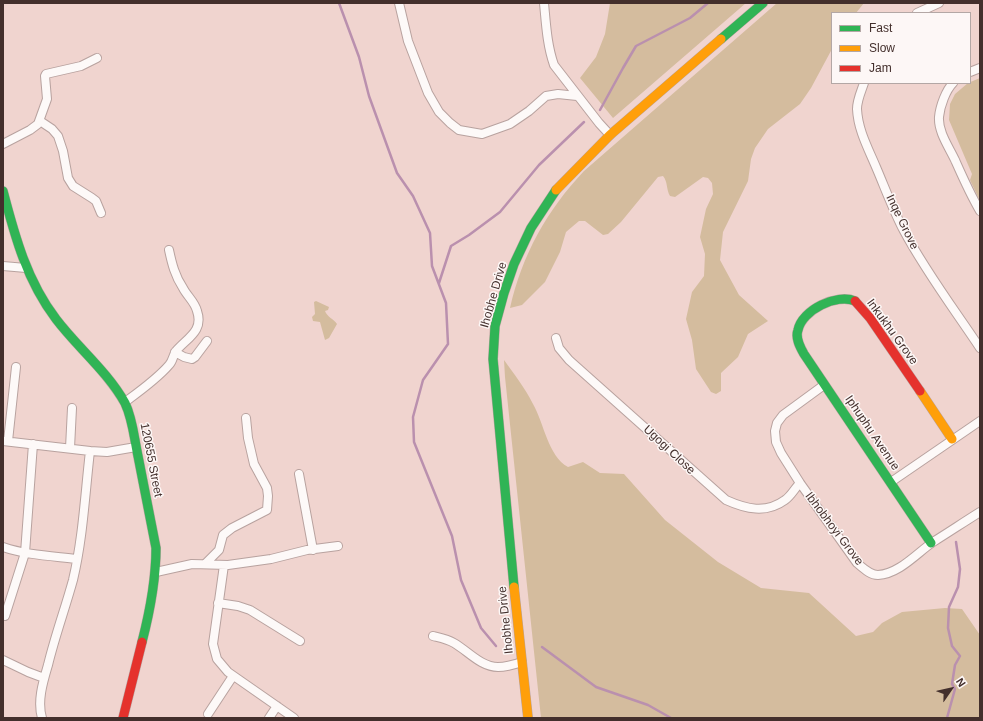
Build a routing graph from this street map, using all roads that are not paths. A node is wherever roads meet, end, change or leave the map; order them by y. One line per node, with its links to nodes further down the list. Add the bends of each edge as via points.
1 (399, 3): 9 (street, via 408,41 428,93 439,112 459,130 482,134 510,124 546,96)
2 (544, 3): 9 (street, via 550,54 554,65)
3 (763, 3): 11 (street, Ihobhe Drive)
4 (939, 3): 5 (street)
5 (919, 12)
6 (97, 58): 10 (street, via 81,66 45,76 47,99)
7 (864, 84): 22 (street, Inqe Grove, via 858,109 863,138 897,216 929,273)
8 (952, 84): 14 (street, via 945,96 939,117 942,133)
9 (577, 96): 11 (street)
10 (40, 121): 12 (street, via 30,130); 15 (street, via 58,136 68,178 73,186 96,201)
11 (610, 136): 54 (street, Ihobhe Drive, via 553,194 534,223 514,264 495,326 493,359)
12 (3, 144)
13 (3, 191): 18 (street, 120655 Street)
14 (980, 211)
15 (101, 212)
16 (169, 250): 23 (street, via 174,272 191,298 199,319 195,332)
17 (3, 266): 18 (street)
18 (26, 268): 26 (street, 120655 Street, via 48,309 101,369)
19 (797, 335): 25 (street, Iphuphu Avenue, via 804,354); 30 (street, Inkukhu Grove, via 803,320 829,300 845,298 856,301 873,322)
20 (556, 338): 38 (street, Ugogi Close, via 559,348 569,360 726,500 758,509 786,499)
21 (207, 341): 23 (street, via 192,359)
22 (980, 348)
23 (175, 352): 26 (street, via 170,364)
24 (16, 367): 31 (street)
25 (824, 385): 37 (street, Iphuphu Avenue); 38 (street, Ibhobhoyi Grove, via 783,415 775,431 781,454)
26 (125, 402): 33 (street, 120655 Street, via 131,416)
27 (72, 408): 34 (street)
28 (246, 418): 46 (street, via 254,464 267,488 267,510 223,534 219,550)
29 (980, 421): 30 (street)
30 (952, 440): 37 (street)
31 (5, 441): 32 (street)
32 (33, 444): 34 (street); 44 (street)
33 (136, 447): 35 (street, via 107,452); 48 (street, 120655 Street, via 156,548)
34 (70, 448): 35 (street)
35 (90, 451): 45 (street)
36 (299, 474): 43 (street)
37 (891, 482): 40 (street, Iphuphu Avenue)
38 (800, 483): 40 (street, Ibhobhoyi Grove, via 846,549 866,571 876,575 890,572)
39 (980, 512): 40 (street, Ibhobhoyi Grove)
40 (932, 543)
41 (338, 546): 43 (street)
42 (3, 547): 44 (street)
43 (313, 550): 47 (street)
44 (24, 553): 45 (street); 50 (street)
45 (77, 559): 56 (street)
46 (205, 564): 47 (street); 48 (street, via 192,564)
47 (224, 565): 49 (street)
48 (156, 572): 60 (street, 120655 Street, via 150,610)
49 (218, 603): 52 (street, via 250,610); 55 (street, via 214,653 221,665)
50 (5, 616)
51 (433, 636): 54 (street, via 454,643 490,666 502,667)
52 (300, 641)
53 (3, 660): 56 (street)
54 (522, 662): 63 (street, Ihobhe Drive)
55 (234, 676): 57 (street); 58 (street)
56 (44, 678): 59 (street, via 40,696)
57 (277, 706): 61 (street); 62 (street)
58 (208, 714)
59 (42, 718)
60 (123, 718)
61 (269, 718)
62 (294, 718)
63 (528, 718)

